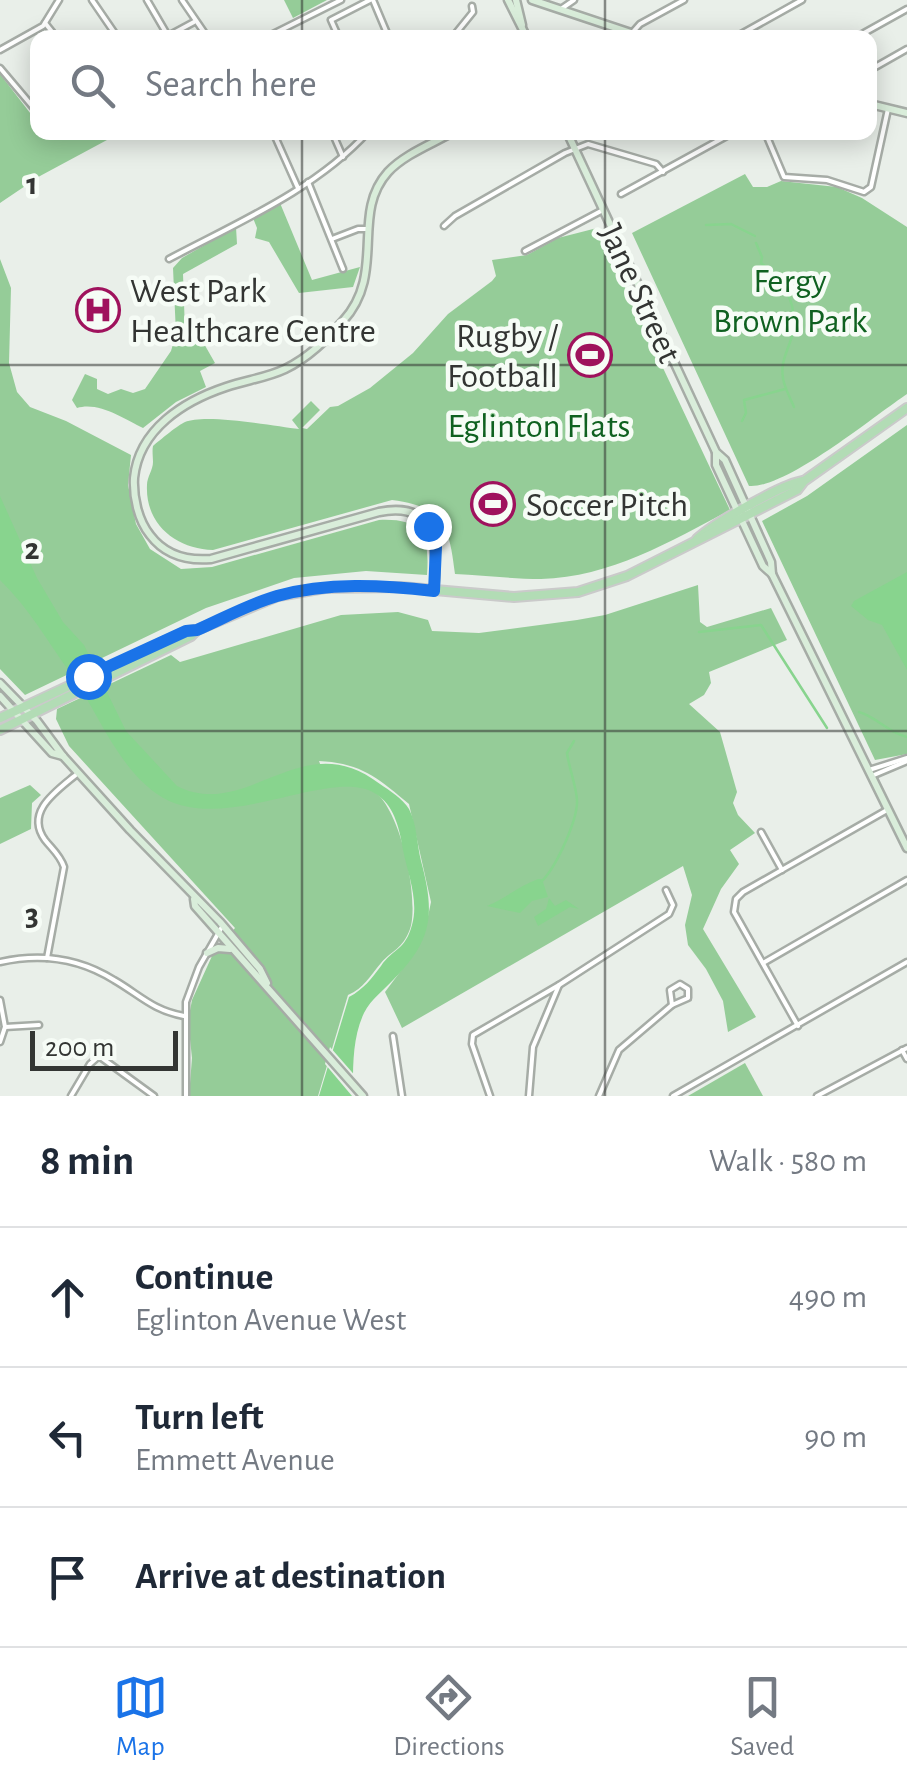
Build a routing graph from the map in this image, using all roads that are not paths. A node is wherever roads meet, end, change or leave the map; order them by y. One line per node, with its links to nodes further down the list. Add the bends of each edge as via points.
1 (59, 0): 17 (street)
2 (92, 0): 21 (street)
3 (147, 0): 22 (street)
4 (182, 0): 16 (street)
5 (341, 0): 25 (street)
6 (371, 0): 26 (street, via 332,20); 27 (street)
7 (508, 0): 18 (main road)
8 (516, 0): 18 (main road)
9 (532, 0): 14 (main road)
10 (574, 0): 14 (street)
11 (684, 0): 31 (street)
12 (802, 0): 32 (street)
13 (472, 6): 28 (street)
14 (561, 9): 30 (main road)
15 (907, 9): 33 (street)
16 (194, 22): 23 (street); 24 (street)
17 (45, 24): 19 (street); 20 (street)
18 (522, 26): 29 (main road)
19 (35, 30)
20 (50, 30)
21 (113, 30)
22 (163, 30)
23 (180, 30)
24 (201, 30)
25 (281, 30)
26 (336, 30)
27 (385, 30)
28 (458, 30)
29 (524, 30)
30 (623, 30)
31 (635, 30)
32 (748, 30)
33 (870, 30)
34 (30, 33): 36 (street)
35 (907, 49): 37 (street)
36 (0, 50)
37 (877, 66)
38 (0, 68): 39 (street)
39 (30, 104)
40 (877, 106): 41 (main road)
41 (888, 109): 42 (main road); 49 (street, via 871,187 864,192 821,178 786,178)
42 (907, 113)
43 (277, 140): 54 (street)
44 (335, 140): 51 (street)
45 (360, 140): 51 (street)
46 (438, 140): 58 (main road, via 386,175 372,203)
47 (570, 140): 50 (main road, Jane Street)
48 (720, 140): 52 (street)
49 (769, 140)
50 (574, 150): 52 (street, via 590,144); 56 (main road, Jane Street); 57 (street)
51 (342, 157): 53 (street)
52 (663, 172): 55 (street)
53 (308, 182): 54 (street); 59 (street)
54 (298, 188): 61 (street)
55 (621, 194)
56 (602, 210): 60 (street); 64 (main road, Jane Street)
57 (444, 226)
58 (369, 230): 59 (street); 65 (main road, via 366,278 345,319 294,364 212,392 164,420 137,462 136,504 157,544 198,560 404,510 423,520 435,540)
59 (332, 239): 62 (street)
60 (525, 251)
61 (169, 259)
62 (343, 269)
63 (907, 408): 64 (main road, via 797,490)
64 (744, 514): 65 (main road, via 627,576 578,592 514,597); 73 (main road, Jane Street, via 763,566)
65 (434, 591): 68 (main road, via 365,586 300,591 255,604)
66 (0, 683): 68 (main road)
67 (0, 696): 68 (main road)
68 (22, 713): 69 (main road); 70 (main road); 72 (main road)
69 (0, 718)
70 (0, 730)
71 (905, 762): 73 (street, via 884,763)
72 (78, 774): 80 (main road); 85 (street, via 39,812 40,832 64,866)
73 (868, 774): 74 (main road, Jane Street)
74 (886, 810): 76 (main road, Jane Street); 77 (street)
75 (761, 832): 77 (street)
76 (907, 848)
77 (782, 870): 87 (street, via 734,904)
78 (907, 880): 87 (street)
79 (666, 890): 90 (street, via 673,904 669,914)
80 (194, 899): 81 (main road); 82 (main road)
81 (223, 926): 82 (street); 89 (main road)
82 (218, 934): 83 (main road); 84 (street)
83 (231, 949): 84 (main road); 89 (main road)
84 (207, 953): 93 (street)
85 (47, 958): 86 (street); 93 (street, via 95,970 147,1004)
86 (0, 962)
87 (763, 962): 95 (street)
88 (907, 962): 95 (street)
89 (267, 984): 104 (main road)
90 (560, 984): 106 (street, via 473,1034); 107 (street, via 533,1047)
91 (0, 1000): 96 (street)
92 (672, 1006): 92 (street, via 688,998 686,986 672,988); 108 (street, via 619,1050)
93 (184, 1016): 103 (street)
94 (39, 1025): 96 (street)
95 (798, 1026): 109 (street)
96 (6, 1027): 98 (street)
97 (394, 1036): 105 (street)
98 (0, 1042)
99 (904, 1049): 100 (street); 110 (street)
100 (907, 1059)
101 (72, 1096): 102 (street, via 99,1056)
102 (154, 1096)
103 (186, 1096)
104 (363, 1096)
105 (402, 1096)
106 (490, 1096)
107 (530, 1096)
108 (599, 1096)
109 (673, 1096)
110 (817, 1096)

